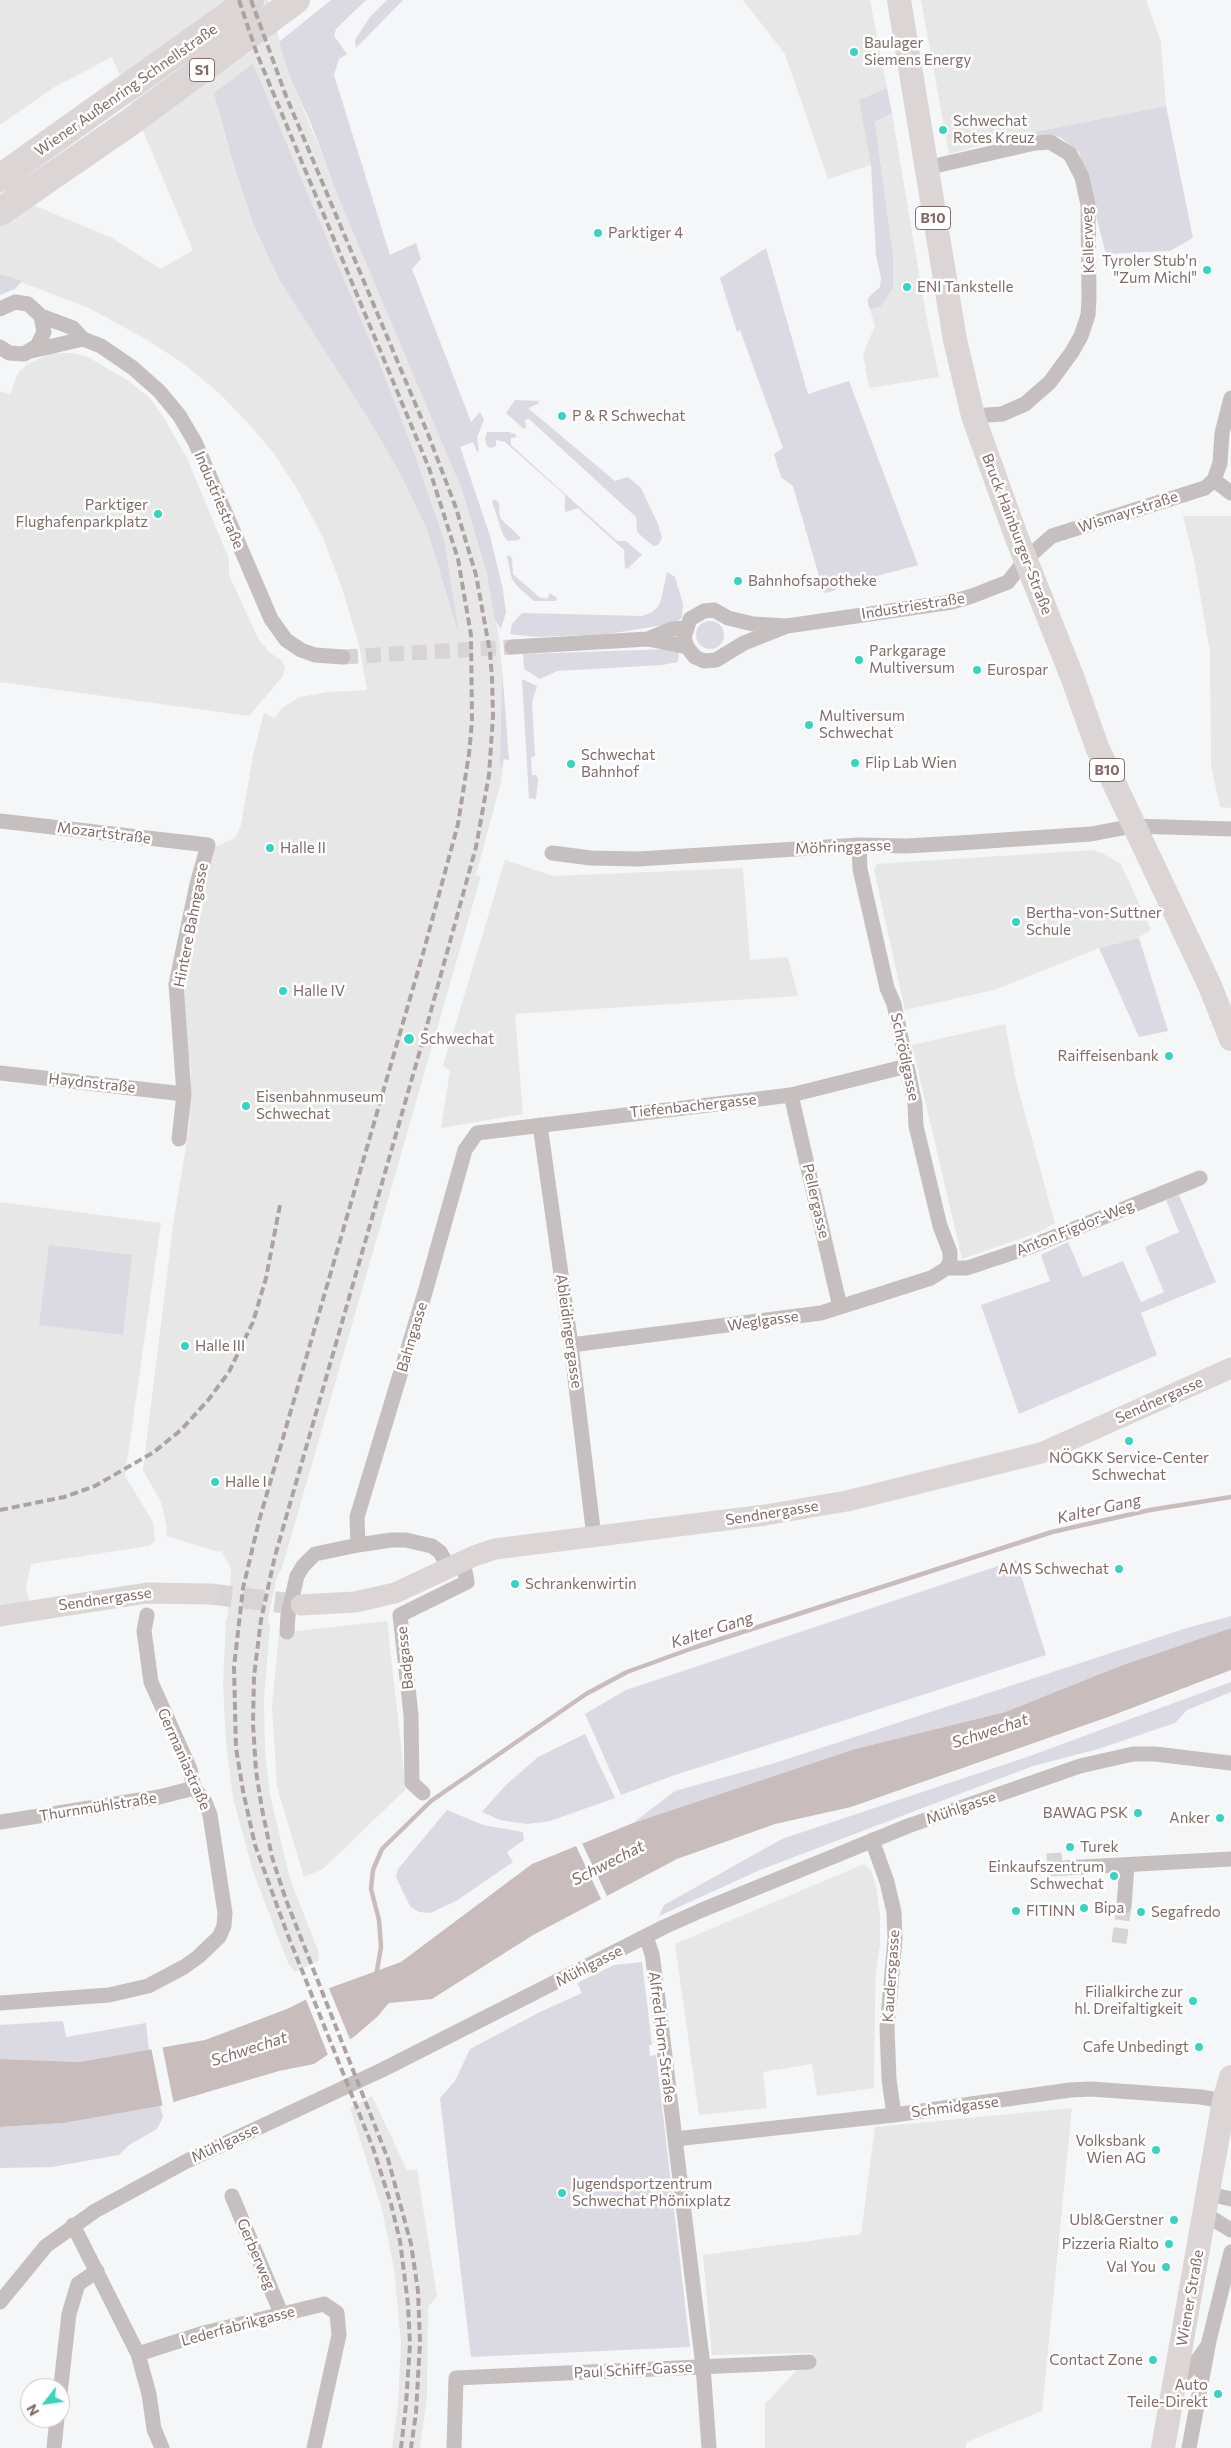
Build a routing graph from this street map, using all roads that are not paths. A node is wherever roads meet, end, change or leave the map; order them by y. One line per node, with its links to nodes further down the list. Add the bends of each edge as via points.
1 (250, 0): 5 (highway, Wiener Außenring Schnellstraße / S1)
2 (899, 0): 4 (main road, Bruck Hainburger-Straße / B10)
3 (286, 8): 6 (highway, Wiener Außenring Schnellstraße / S1, via 129,124)
4 (926, 168): 13 (main road, Bruck Hainburger-Straße / B10, via 955,340); 13 (street, Kellerweg, via 1050,142 1070,154 1082,177 1088,206 1090,299 1081,336 1050,382 1025,404 1012,411)
5 (4, 176)
6 (0, 212)
7 (0, 309): 8 (street, Industriestraße, via 22,302)
8 (41, 316): 9 (street, Industriestraße, via 73,328); 11 (street, via 42,340)
9 (84, 339): 11 (street); 24 (street, Industriestraße, via 101,346 133,368 179,415 195,442 264,605 286,640 315,656)
10 (0, 347): 11 (street, via 16,354)
11 (31, 351)
12 (1231, 398): 14 (street)
13 (973, 416): 16 (main road, Bruck Hainburger-Straße / B10)
14 (1214, 480): 15 (street); 16 (street, Wismayrstraße, via 1205,488 1052,536)
15 (1231, 493)
16 (1026, 559): 18 (street, Industriestraße, via 1008,582 952,602); 26 (main road, Bruck Hainburger-Straße / B10, via 1097,747)
17 (728, 618): 18 (street, Industriestraße, via 753,624); 19 (street, Industriestraße, via 714,610 704,610 690,619); 23 (street, via 735,634)
18 (787, 626): 23 (street, Industriestraße)
19 (686, 628): 20 (street, Industriestraße, via 672,629); 22 (street)
20 (648, 639): 21 (street, Industriestraße); 22 (street, Industriestraße)
21 (512, 647)
22 (687, 647): 23 (street, Industriestraße, via 695,657 704,661 716,660)
23 (730, 652)
24 (343, 657)
25 (0, 821): 29 (street, Mozartstraße)
26 (1133, 826): 27 (street, Möhringgasse); 28 (street, Möhringgasse, via 1091,834 906,846); 31 (main road, Bruck Hainburger-Straße / B10, via 1210,986)
27 (1231, 829)
28 (860, 845): 30 (street, Möhringgasse, via 638,858 591,858); 32 (street, Schrödlgasse, via 860,869)
29 (208, 846): 34 (street, Hintere Bahngasse, via 176,984)
30 (552, 853)
31 (1231, 1039)
32 (907, 1066): 35 (street, Tiefenbachergasse); 40 (street, Schrödlgasse, via 916,1126 937,1217 950,1252)
33 (0, 1073): 34 (street, Haydnstraße)
34 (184, 1094): 38 (street, Hintere Bahngasse)
35 (791, 1095): 36 (street, Tiefenbachergasse); 41 (street, Pellergasse)
36 (540, 1126): 37 (street, Tiefenbachergasse); 42 (street, Ableidingergasse)
37 (477, 1133): 45 (street, Bahngasse, via 465,1150 358,1517)
38 (179, 1139)
39 (1200, 1178): 40 (street, Anton Figdor-Weg, via 1027,1248 968,1268)
40 (947, 1268): 41 (street, Weglgasse, via 931,1278)
41 (840, 1307): 42 (street, Weglgasse, via 794,1318)
42 (571, 1345): 44 (street, Ableidingergasse)
43 (1231, 1368): 44 (street, Sendnergasse, via 1041,1453 847,1501)
44 (594, 1538): 46 (street, Sendnergasse, via 508,1547 481,1553)
45 (358, 1544): 46 (street, via 392,1540 422,1542); 51 (street, via 315,1554 303,1566 293,1587)
46 (456, 1564): 48 (street, Sendnergasse, via 413,1586 375,1598 334,1605); 54 (street, Badgasse, via 468,1582 400,1615 411,1715 412,1783)
47 (211, 1594): 50 (street, Sendnergasse, via 147,1593)
48 (301, 1605)
49 (146, 1615): 53 (street, Germaniastraße, via 144,1631 151,1682 190,1769)
50 (0, 1616)
51 (287, 1632)
52 (1231, 1763): 56 (street, Mühlgasse, via 1155,1754 1104,1759)
53 (194, 1788): 55 (street, Thurnmühlstraße, via 159,1797); 62 (street, Germaniastraße, via 210,1815 225,1913 219,1936 184,1967 148,1986 109,1995)
54 (423, 1792)
55 (0, 1822)
56 (872, 1840): 61 (street, Mühlgasse, via 702,1910); 65 (street, Kaudersgasse, via 894,1912 895,1939 887,2028)
57 (1231, 1859): 58 (street)
58 (1127, 1866): 59 (street); 60 (street)
59 (1064, 1868)
60 (1124, 1906)
61 (646, 1937): 66 (street, Alfred Horn-Straße, via 652,1954); 69 (street, Mühlgasse, via 382,2070 184,2162)
62 (0, 2003)
63 (1231, 2077): 64 (main road, Wiener Straße)
64 (1224, 2101): 65 (street, Schmidgasse, via 1091,2089); 68 (main road, Wiener Straße)
65 (894, 2115): 66 (street, Schmidgasse)
66 (680, 2138): 78 (street, Alfred Horn-Straße)
67 (232, 2196): 74 (street, Gerberweg)
68 (1215, 2203): 70 (street); 80 (main road, Wiener Straße)
69 (73, 2225): 72 (street); 73 (street, Mühlgasse, via 36,2256)
70 (1231, 2230)
71 (1231, 2252): 75 (street, Wiener Straße)
72 (96, 2271): 76 (street); 79 (street, via 78,2284 69,2314)
73 (0, 2302)
74 (281, 2313): 76 (street, Lederfabrikgasse); 84 (street, Lederfabrikgasse, via 324,2304 336,2313 339,2335)
75 (1210, 2342): 80 (street, Wiener Straße, via 1194,2365); 88 (street, Wiener Straße)
76 (138, 2354): 83 (street, via 154,2429)
77 (809, 2362): 78 (street, Paul Schiff-Gasse)
78 (702, 2366): 85 (street, Paul Schiff-Gasse, via 456,2378); 86 (street, Alfred Horn-Straße)
79 (62, 2378)
80 (1176, 2382): 87 (main road, Wiener Straße)
81 (56, 2428): 82 (street)
82 (54, 2448)
83 (162, 2448)
84 (314, 2448)
85 (454, 2448)
86 (708, 2448)
87 (1163, 2448)
88 (1189, 2448)

